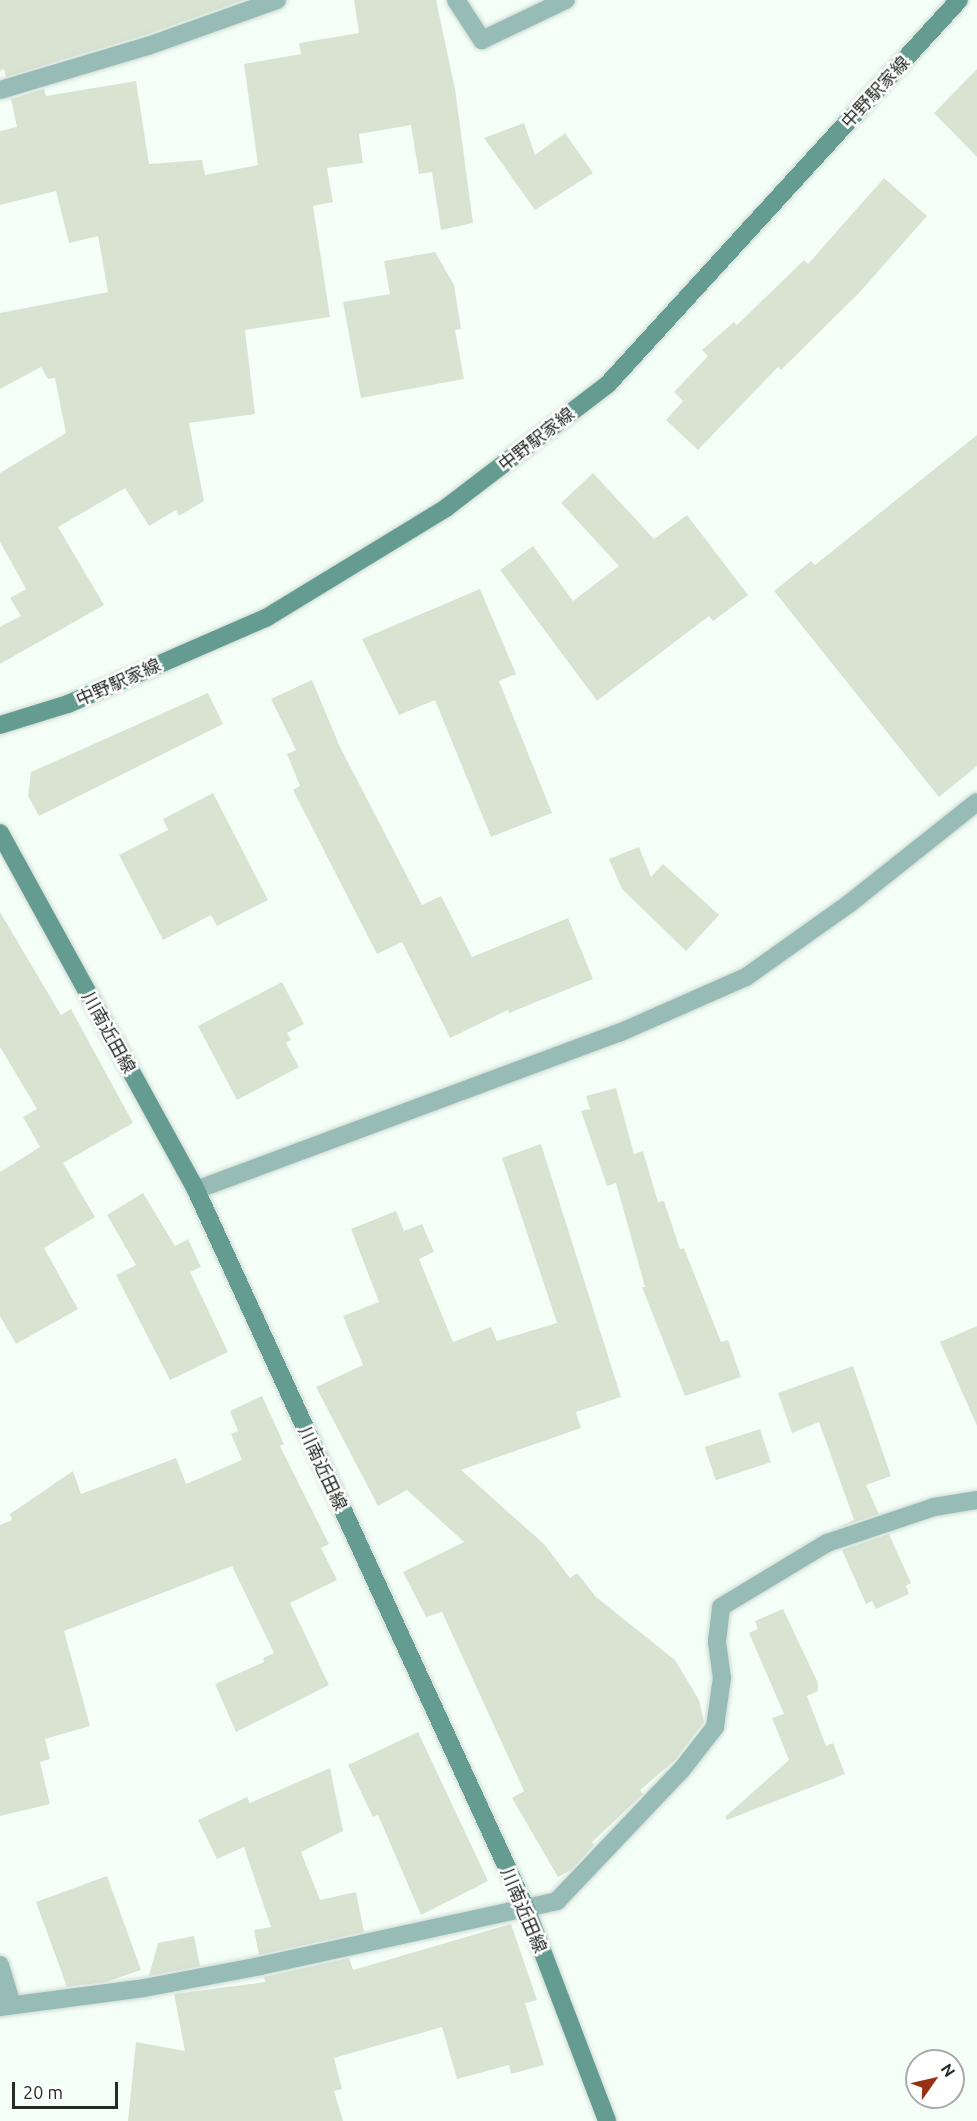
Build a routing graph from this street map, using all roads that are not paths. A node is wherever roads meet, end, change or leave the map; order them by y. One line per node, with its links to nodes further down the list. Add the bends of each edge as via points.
1 (277, 0): 5 (street, via 148,46)
2 (456, 0): 3 (street, via 482,39)
3 (566, 0)
4 (959, 0): 6 (main road, 中野駅家線, via 608,384 446,508 266,618 68,704)
5 (0, 90)
6 (0, 725)
7 (977, 802): 9 (street, via 850,903 746,977 619,1033)
8 (0, 833): 9 (main road, 川南近田線)
9 (196, 1190): 11 (main road, 川南近田線)
10 (977, 1500): 11 (street, via 934,1507 826,1544 721,1606 717,1641 722,1678 715,1727 683,1768 557,1901)
11 (526, 1911): 13 (street, via 156,1986); 14 (main road, 川南近田線)
12 (0, 1965): 13 (street)
13 (6, 2006)
14 (607, 2121)

